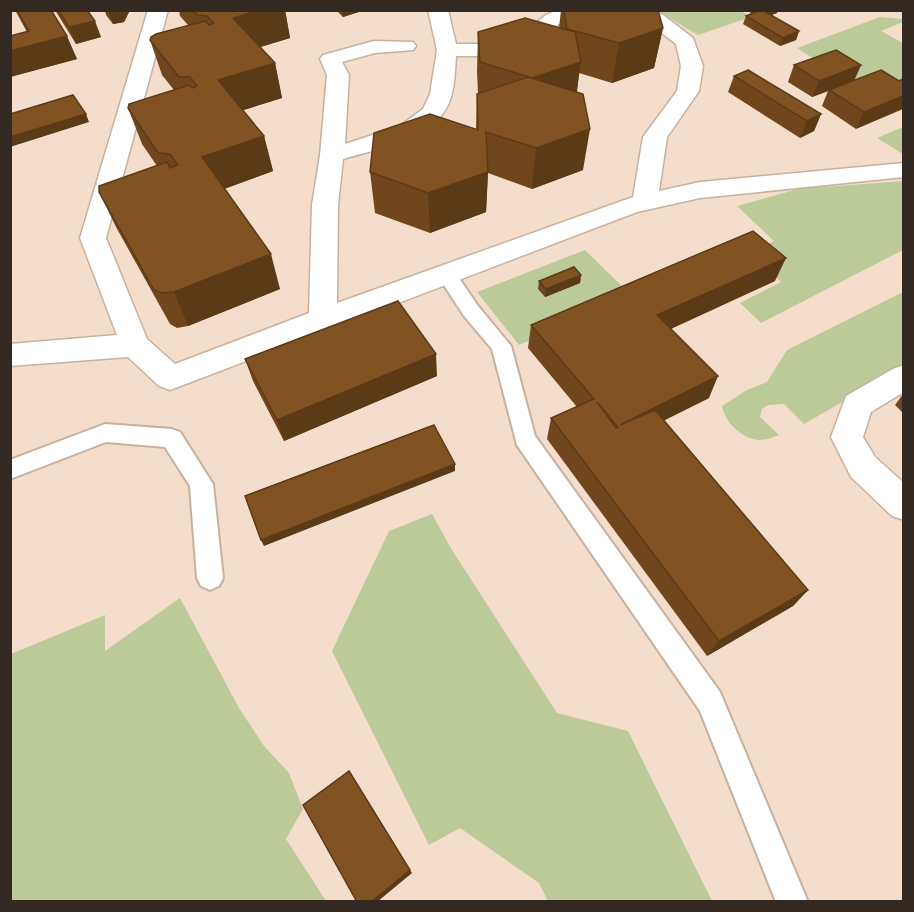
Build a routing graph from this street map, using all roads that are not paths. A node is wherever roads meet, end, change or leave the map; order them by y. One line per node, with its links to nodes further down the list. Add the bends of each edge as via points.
1 (158, 10): 12 (street, via 93,238)
2 (438, 10): 6 (street)
3 (575, 10): 6 (street, via 553,19 534,34 484,50)
4 (628, 10): 9 (street, via 656,20 686,42 692,66 688,91 655,137)
5 (406, 46): 7 (street, via 374,47 330,59 338,75)
6 (447, 50): 7 (street, via 440,100 429,118 409,132)
7 (332, 155): 11 (street, via 325,205)
8 (903, 170): 9 (street, via 700,190)
9 (645, 202): 10 (street)
10 (447, 276): 11 (street); 18 (lane, via 501,346 525,439 710,702)
11 (323, 319): 12 (street, via 170,378)
12 (135, 345): 13 (street)
13 (10, 356)
14 (903, 377): 16 (street, via 857,405 847,437 863,467)
15 (10, 470): 17 (lane, via 105,433 172,438 201,484)
16 (903, 505)
17 (210, 578)
18 (792, 902)

